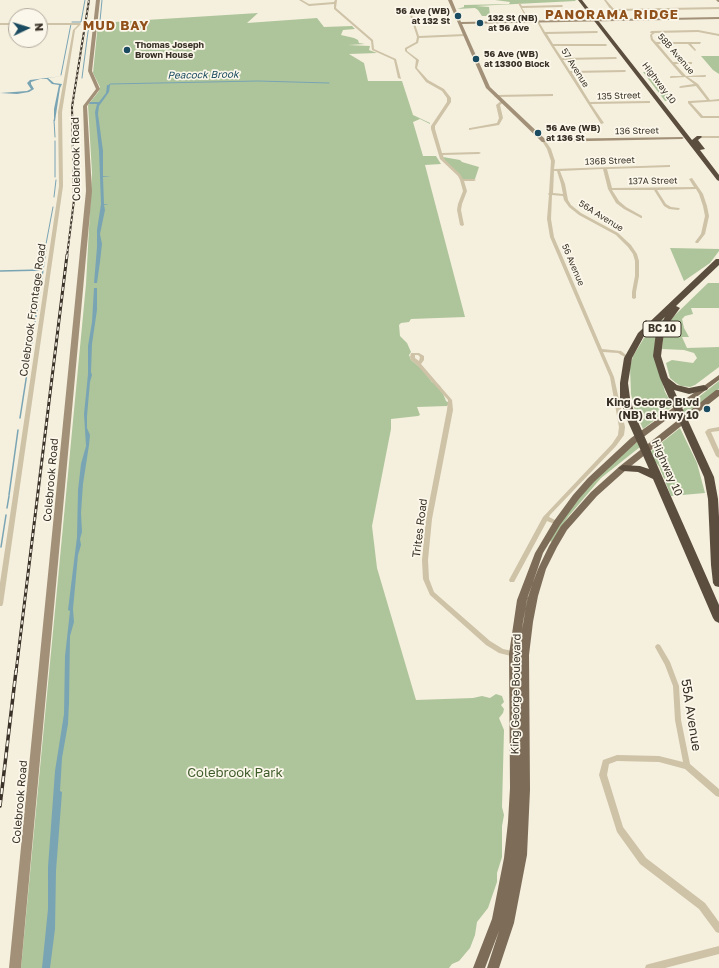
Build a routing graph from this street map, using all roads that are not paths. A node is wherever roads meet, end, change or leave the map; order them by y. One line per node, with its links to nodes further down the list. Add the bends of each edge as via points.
1 (98, 0): 110 (street, Colebrook Road, via 90,71 98,89 85,106 89,191)
2 (300, 0): 7 (street, via 309,5)
3 (450, 0): 17 (street, 56 Avenue)
4 (580, 0): 13 (highway, Highway 10)
5 (584, 0): 13 (highway, Highway 10)
6 (605, 0): 9 (street, via 615,10)
7 (336, 1): 41 (street, via 335,8 373,42 373,49 395,60)
8 (562, 6): 15 (street, via 518,4)
9 (719, 8)
10 (411, 15): 25 (street)
11 (618, 15): 14 (street)
12 (719, 18): 14 (street)
13 (598, 20): 14 (street); 16 (street); 55 (highway, Highway 10); 55 (highway, Highway 10)
14 (622, 20)
15 (529, 21): 16 (street); 17 (street)
16 (537, 21): 21 (street, 57 Avenue)
17 (459, 23): 24 (street, 56 Avenue)
18 (48, 24): 101 (street, Colebrook Frontage Road, via 80,24 74,30 60,112 61,186)
19 (716, 31): 22 (street)
20 (597, 32): 21 (street)
21 (544, 33): 30 (street, 57 Avenue)
22 (712, 33): 23 (street); 27 (street, 58B Avenue, via 652,32)
23 (719, 35)
24 (465, 36): 25 (street); 45 (street, 56 Avenue, via 488,88)
25 (418, 37): 59 (street, via 417,42 406,48 406,51 418,60 416,68 427,82 443,90 449,98 433,126)
26 (689, 42): 27 (street); 28 (street); 31 (street)
27 (656, 43): 34 (street, 58B Avenue)
28 (700, 43)
29 (606, 44): 30 (street)
30 (552, 45): 33 (street, 57 Avenue)
31 (695, 50)
32 (616, 58): 33 (street)
33 (561, 59): 37 (street, 57 Avenue)
34 (673, 63): 35 (street); 40 (street, 58B Avenue)
35 (691, 63)
36 (625, 71): 37 (street)
37 (569, 72): 50 (street, 57 Avenue)
38 (705, 76): 40 (street)
39 (671, 77): 40 (street)
40 (685, 77): 42 (street, 58B Avenue)
41 (400, 78)
42 (696, 85): 43 (street); 46 (street, 58B Avenue)
43 (681, 87)
44 (552, 95): 45 (street)
45 (496, 96): 48 (street, 56 Avenue)
46 (709, 100): 47 (street); 51 (street, via 688,102 702,117)
47 (719, 100)
48 (502, 102): 53 (street, via 498,105 501,118 498,124); 57 (street, 56 Avenue)
49 (649, 102): 50 (street, 135 Street)
50 (589, 103): 52 (street, 57 Avenue)
51 (719, 117)
52 (602, 123)
53 (470, 129)
54 (719, 137): 56 (street)
55 (687, 138): 56 (highway); 57 (street, 136 Street); 60 (highway, Highway 10); 67 (highway, Highway 10)
56 (699, 138): 60 (highway, via 695,140)
57 (544, 141): 63 (street, 56 Avenue, via 552,156)
58 (478, 153): 59 (street)
59 (441, 154): 68 (street, via 445,163)
60 (708, 159): 65 (highway, Highway 10)
61 (669, 166): 62 (street, 136B Street)
62 (605, 169): 64 (street, 136B Street); 71 (street)
63 (552, 170): 64 (street, 136B Street); 73 (street, 56 Avenue)
64 (558, 170): 74 (street, 56A Avenue)
65 (719, 173)
66 (691, 179): 70 (street)
67 (719, 179)
68 (462, 180): 69 (street); 77 (street, via 465,191 459,210)
69 (474, 180)
70 (696, 188): 72 (street, 137A Street); 78 (street, via 707,216)
71 (610, 189): 72 (street, 137A Street); 76 (street, via 617,202)
72 (655, 189): 75 (street, via 665,205)
73 (550, 194): 74 (street); 82 (street, 56 Avenue, via 549,219 552,237)
74 (565, 195): 81 (street, 56A Avenue, via 570,206 580,214 617,234 630,246 637,261)
75 (678, 209)
76 (641, 217)
77 (462, 225)
78 (697, 242)
79 (719, 261): 83 (highway, Highway 10 / BC 10, via 648,327)
80 (719, 268): 86 (highway, BC 10, via 673,312 660,332 658,356)
81 (634, 298)
82 (601, 350): 83 (street); 97 (street, 56 Avenue, via 612,377 621,434 614,445)
83 (625, 356): 92 (highway, Highway 10 / BC 10, via 625,398)
84 (419, 364): 104 (street, Trites Road, via 450,400 429,519 426,579 432,592 445,606 488,643 501,651)
85 (719, 377): 87 (main road, King George Boulevard)
86 (664, 378): 87 (highway, via 682,390); 89 (highway, BC 10)
87 (704, 388): 89 (main road, King George Boulevard)
88 (719, 392): 90 (main road, King George Boulevard)
89 (678, 408): 90 (highway, BC 10); 92 (main road, King George Boulevard)
90 (684, 421): 93 (main road, King George Boulevard); 100 (highway, BC 10, via 704,465 711,489)
91 (719, 429): 94 (street, via 709,431 708,435)
92 (639, 436): 93 (highway, Highway 10 / BC 10); 98 (main road, King George Boulevard, via 591,480)
93 (645, 450): 95 (main road, King George Boulevard); 96 (highway, Highway 10 / BC 10)
94 (719, 456)
95 (623, 468): 96 (highway, via 640,469); 104 (main road, King George Boulevard, via 576,514 553,546 533,596)
96 (657, 477): 102 (highway, Highway 10 / BC 10)
97 (545, 518): 98 (street); 99 (street, 56 Avenue)
98 (557, 523): 104 (main road, King George Boulevard, via 539,553 529,578 521,607)
99 (512, 580)
100 (719, 583)
101 (0, 604)
102 (719, 618)
103 (658, 647): 105 (street, 55A Avenue, via 676,686 678,720)
104 (519, 655): 111 (main road, King George Boulevard, via 514,822 510,858 498,920); 112 (main road, King George Boulevard, via 525,790 521,855 508,923)
105 (687, 766): 106 (street); 107 (street, via 659,760 617,758 606,762 603,775 620,829 643,861 702,906)
106 (719, 794)
107 (719, 929)
108 (719, 950): 109 (street)
109 (667, 966): 113 (street)
110 (15, 968)
111 (479, 968)
112 (494, 968)
113 (649, 968)

